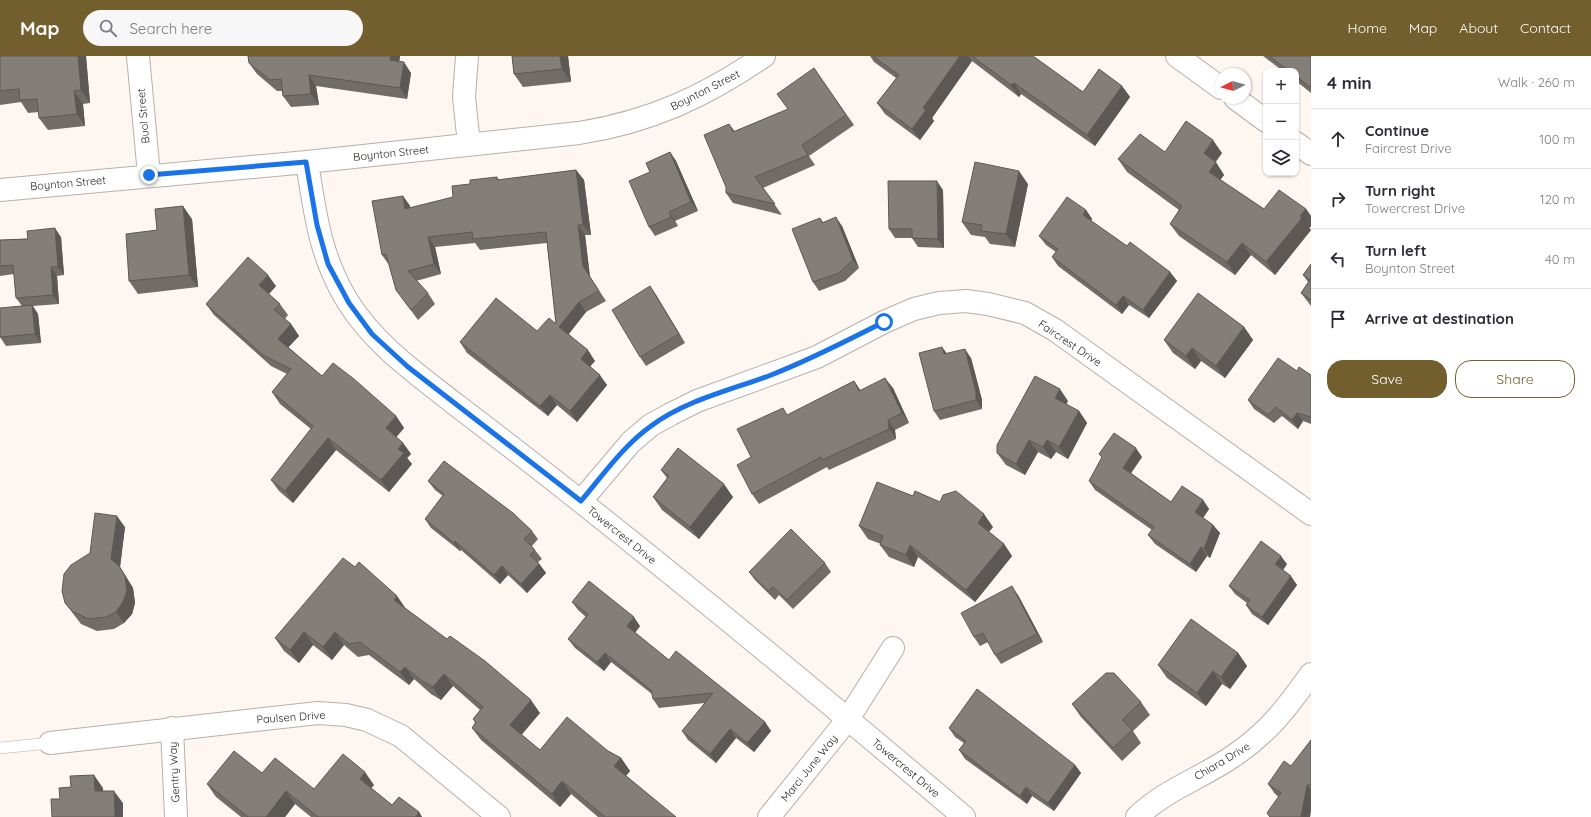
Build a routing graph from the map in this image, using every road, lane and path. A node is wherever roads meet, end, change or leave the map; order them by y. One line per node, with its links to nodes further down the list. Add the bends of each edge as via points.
1 (138, 56): 12 (street, Buol Street)
2 (467, 56): 8 (street, via 464,97)
3 (764, 56): 8 (street, Boynton Street, via 731,79 649,117 613,128)
4 (1177, 56): 5 (street)
5 (1215, 84)
6 (1243, 104): 7 (street)
7 (1263, 119)
8 (469, 144): 11 (street, Boynton Street)
9 (1299, 145): 10 (street)
10 (1311, 154)
11 (306, 162): 12 (street, Boynton Street); 14 (street, Towercrest Drive, via 317,225 328,264 349,303 372,334 408,367)
12 (149, 175): 13 (street, Boynton Street)
13 (0, 190)
14 (581, 501): 15 (street, Faircrest Drive, via 631,442 651,425 671,414 817,356 914,309 939,303 966,301 1025,313 1055,330); 18 (street, Towercrest Drive)
15 (1311, 514)
16 (893, 648): 18 (street)
17 (1311, 674): 26 (street, Chiara Drive, via 1287,708 1262,736 1231,758 1161,797)
18 (848, 719): 24 (street, Marci June Way); 25 (street, Towercrest Drive)
19 (172, 728): 20 (street, Paulsen Drive); 22 (street, Gentry Way); 23 (street, Paulsen Drive, via 318,713 367,720 401,736)
20 (50, 742): 21 (lane)
21 (0, 748)
22 (176, 817)
23 (499, 817)
24 (769, 817)
25 (964, 817)
26 (1137, 817)

